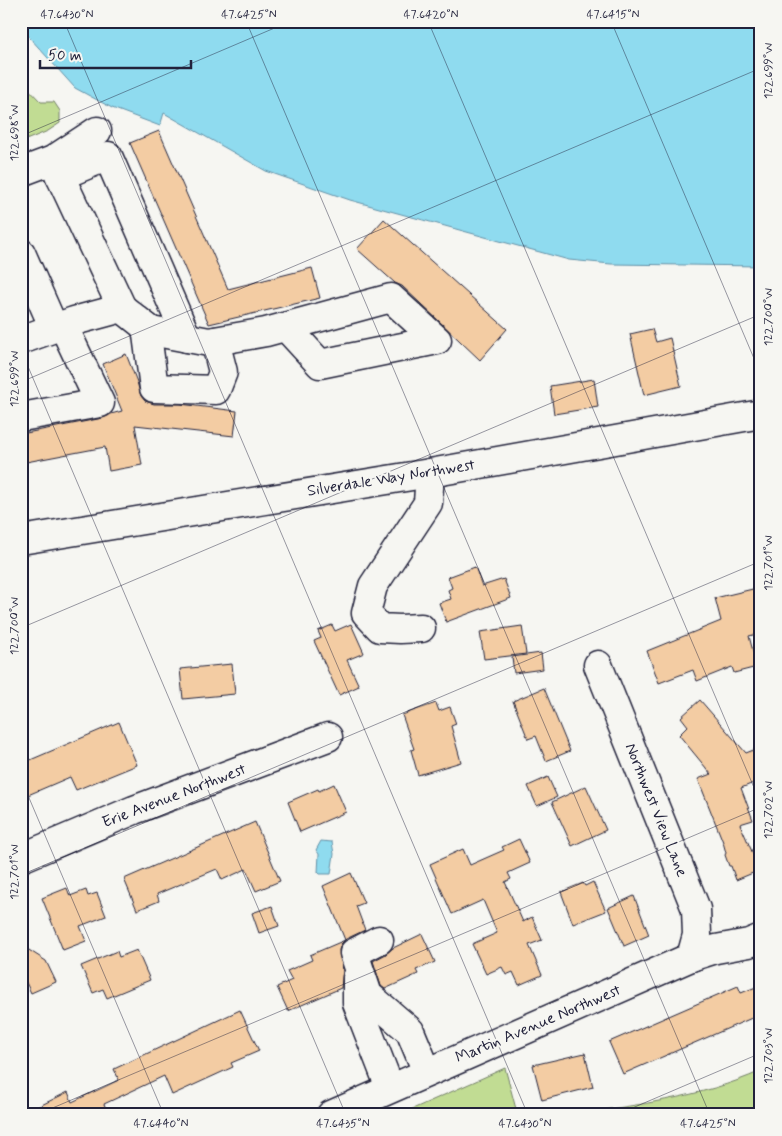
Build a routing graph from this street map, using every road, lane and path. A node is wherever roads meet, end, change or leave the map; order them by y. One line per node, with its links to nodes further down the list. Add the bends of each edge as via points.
1 (97, 131): 2 (street)
2 (56, 168): 3 (street); 5 (street); 9 (street, via 108,156)
3 (21, 172)
4 (21, 253): 6 (street)
5 (122, 308): 6 (street); 7 (street)
6 (58, 327): 10 (street); 13 (street, via 100,403)
7 (146, 327): 9 (street); 11 (street, via 154,388 216,390 223,372)
8 (276, 330): 11 (street)
9 (187, 338): 11 (street)
10 (21, 340)
11 (215, 341)
12 (761, 414): 14 (street, Silverdale Way Northwest)
13 (21, 417)
14 (430, 472): 15 (street, Silverdale Way Northwest); 16 (street, via 428,503 373,586 366,612 380,628)
15 (21, 540)
16 (421, 628)
17 (598, 665): 22 (street, Northwest View Lane, via 696,909 698,935)
18 (328, 737): 19 (street, Erie Avenue Northwest, via 134,810)
19 (21, 858)
20 (379, 940): 23 (street, via 354,953)
21 (755, 941): 22 (street, Martin Avenue Northwest)
22 (691, 957): 24 (street, Martin Avenue Northwest)
23 (359, 969): 24 (street, via 368,995 410,1031); 25 (street, via 356,985 358,1003)
24 (427, 1072): 25 (street, Martin Avenue Northwest)
25 (390, 1088): 26 (street, Martin Avenue Northwest)
26 (331, 1115)

